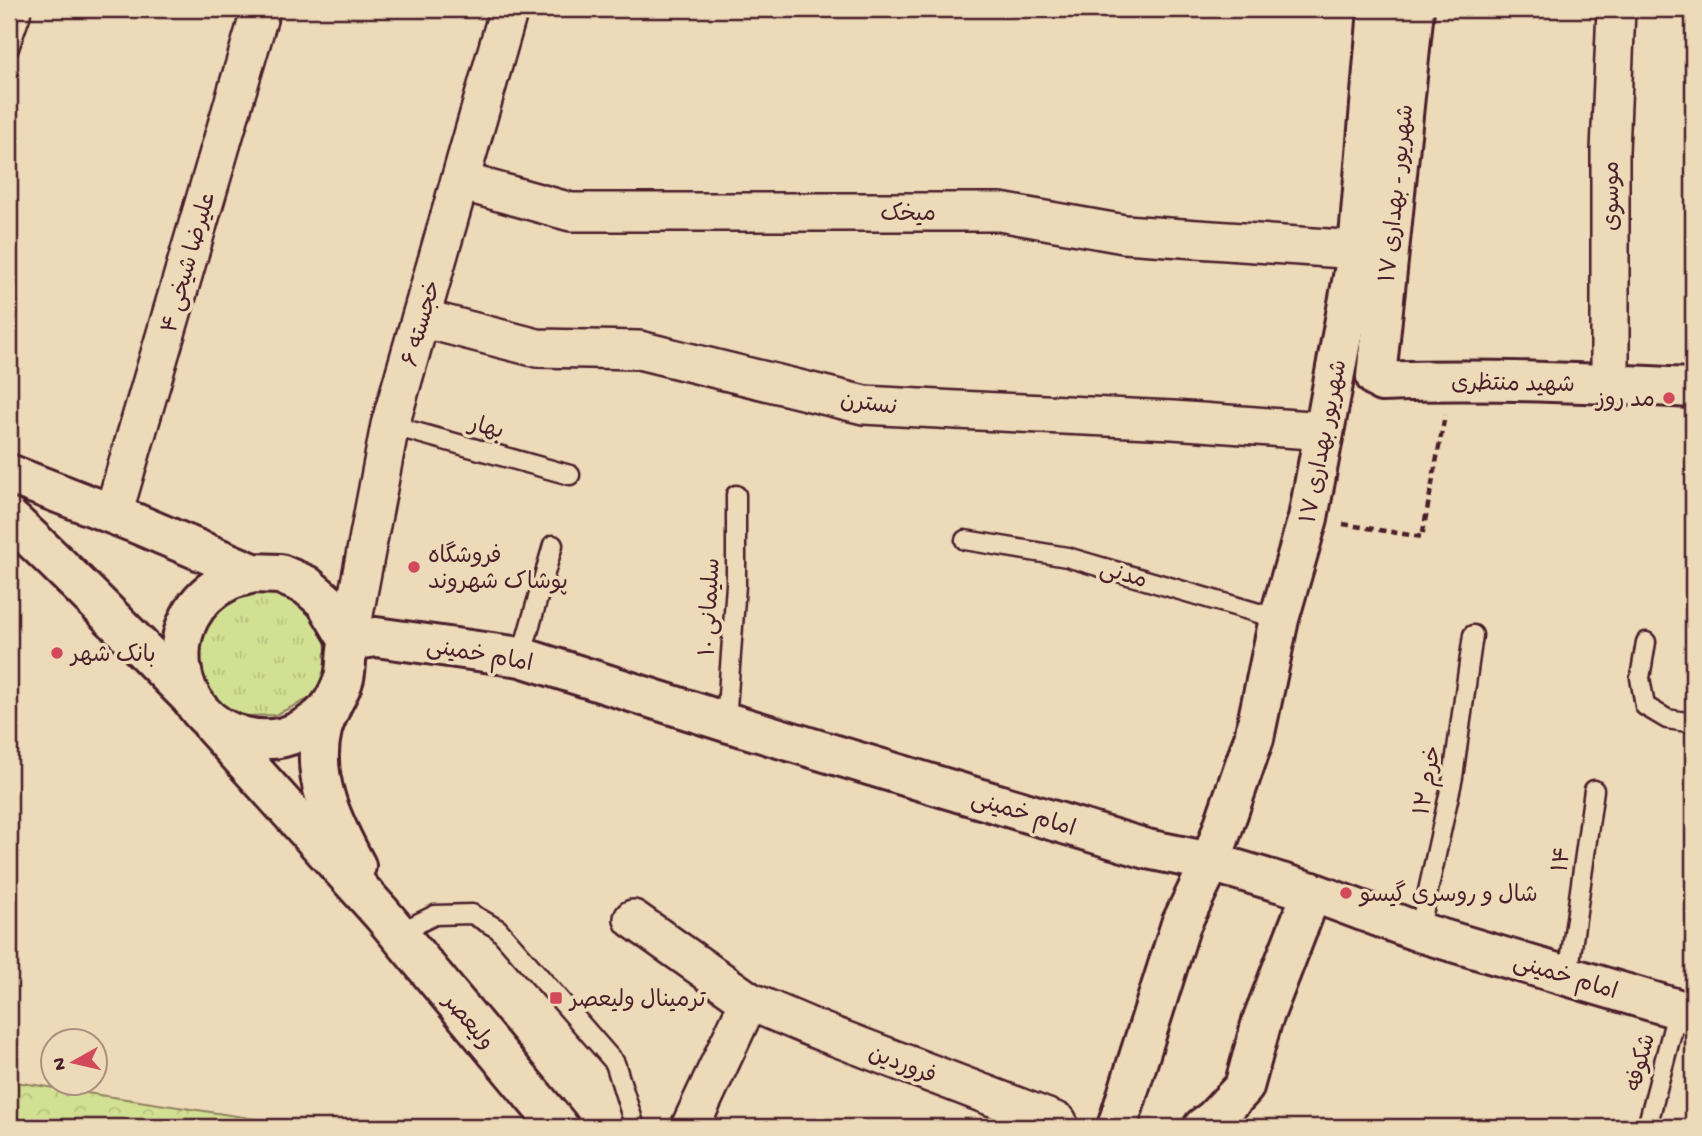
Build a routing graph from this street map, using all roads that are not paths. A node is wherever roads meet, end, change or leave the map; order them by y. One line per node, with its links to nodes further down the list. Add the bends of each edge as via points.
1 (261, 9): 19 (street, علیرضا شیخی ۴)
2 (509, 9): 8 (street, خجسته ۶)
3 (1378, 9): 9 (main road, ۱۷ شهریور بهداری)
4 (1414, 9): 11 (main road, ۱۷ شهریور - بهداری)
5 (1616, 9): 12 (street, موسوی, via 1610,151)
6 (21, 14): 7 (lane)
7 (9, 48)
8 (460, 181): 9 (street, میخک, via 571,212 1000,212 1124,234); 10 (street, خجسته ۶)
9 (1358, 250): 15 (main road, ۱۷ شهریور بهداری)
10 (421, 318): 14 (street, خجسته ۶); 15 (street, نسترن, via 537,348 639,350 864,405)
11 (1376, 377): 12 (main road, شهید منتظری, via 1382,382 1452,379)
12 (1610, 384): 13 (main road, شهید منتظری)
13 (1693, 388)
14 (390, 425): 17 (lane, بهار); 26 (street, خجسته ۶)
15 (1325, 431): 24 (main road, ۱۷ شهریور بهداری, via 1308,518)
16 (9, 474): 19 (main road)
17 (570, 475)
18 (736, 495): 31 (lane, سلیمانی ۱۰, via 736,585)
19 (113, 514): 23 (main road)
20 (9, 518): 30 (main road)
21 (965, 540): 24 (lane, مدنی, via 1067,557)
22 (553, 545): 28 (lane)
23 (253, 573): 26 (main road, via 280,574 306,585 325,601); 30 (main road, via 228,581 205,596 190,617 180,642 181,671)
24 (1279, 619): 34 (main road, ۱۷ شهریور بهداری, via 1254,738)
25 (1473, 635): 38 (lane, خرم ۱۲, via 1453,778)
26 (349, 641): 28 (main road, امام خمینی, via 376,637); 29 (main road, via 344,677)
27 (1646, 642): 32 (lane, via 1640,678 1645,706 1667,719)
28 (521, 657): 31 (main road, امام خمینی)
29 (332, 704): 30 (main road, via 313,724 288,737 260,740 232,734); 37 (main road, via 322,730 321,783 335,828)
30 (199, 708): 37 (main road)
31 (726, 722): 34 (main road, امام خمینی, via 1147,849)
32 (1693, 723)
33 (1594, 790): 39 (lane, ۱۴)
34 (1211, 862): 35 (main road, امام خمینی); 47 (main road, via 1181,924)
35 (1312, 892): 38 (main road, امام خمینی); 43 (main road, via 1262,1021 1244,1087)
36 (633, 919): 40 (street, فروردین)
37 (390, 924): 44 (main road, ولیعصر); 45 (lane, via 472,914 498,929 615,1063)
38 (1419, 932): 39 (main road, امام خمینی)
39 (1568, 976): 41 (main road, امام خمینی)
40 (749, 1001): 42 (street, فروردین); 46 (street)
41 (1686, 1012): 48 (lane, شکوفه)
42 (1058, 1122)
43 (1213, 1125)
44 (559, 1127)
45 (635, 1127)
46 (690, 1127)
47 (1117, 1127)
48 (1647, 1127)

